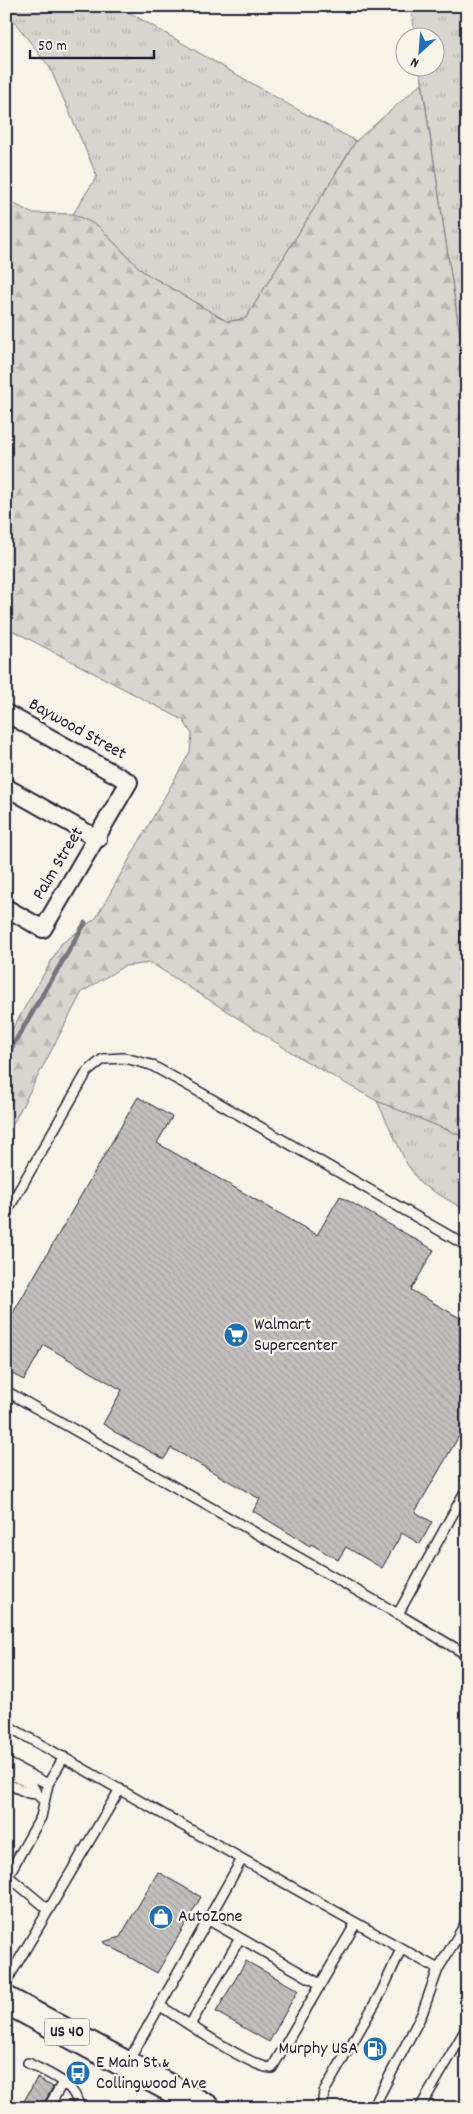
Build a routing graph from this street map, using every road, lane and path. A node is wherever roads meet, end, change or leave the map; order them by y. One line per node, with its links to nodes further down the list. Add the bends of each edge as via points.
1 (6, 713): 2 (street, Baywood Street)
2 (129, 782): 4 (street, Palm Street)
3 (6, 787): 4 (street)
4 (98, 839): 5 (street, Palm Street, via 43,929)
5 (6, 908)
6 (6, 1213): 7 (lane, via 87,1072 103,1059 125,1058 151,1065)
7 (467, 1246)
8 (6, 1391): 10 (lane)
9 (467, 1488): 10 (lane)
10 (398, 1614): 11 (lane)
11 (467, 1655)
12 (6, 1725): 13 (lane)
13 (64, 1757): 17 (lane); 18 (lane)
14 (6, 1762): 17 (lane)
15 (6, 1772): 19 (lane, via 32,1785)
16 (6, 1783): 19 (lane)
17 (48, 1784): 20 (lane)
18 (120, 1789): 21 (lane); 23 (lane)
19 (37, 1794): 20 (lane)
20 (44, 1801): 22 (lane, via 41,1817)
21 (242, 1859): 24 (lane); 26 (lane)
22 (7, 1878): 23 (lane)
23 (49, 1910): 30 (lane)
24 (207, 1920): 27 (lane); 33 (lane)
25 (467, 1921): 29 (lane)
26 (356, 1923): 28 (lane); 31 (lane)
27 (240, 1938): 31 (lane); 34 (lane)
28 (401, 1949): 29 (lane); 42 (lane, via 382,1991 324,2092)
29 (438, 1970): 43 (lane, via 422,2014)
30 (6, 1982)
31 (320, 1984): 34 (lane, via 272,2068 249,2061)
32 (6, 2000): 37 (main road, US 40)
33 (159, 2005): 34 (lane); 37 (lane)
34 (190, 2025)
35 (467, 2027): 44 (lane)
36 (28, 2063): 38 (lane)
37 (127, 2065): 41 (main road, US 40)
38 (63, 2082): 39 (lane); 40 (lane, via 72,2089)
39 (48, 2108)
40 (79, 2108)
41 (207, 2108)
42 (322, 2108)
43 (372, 2108)
44 (420, 2108)

